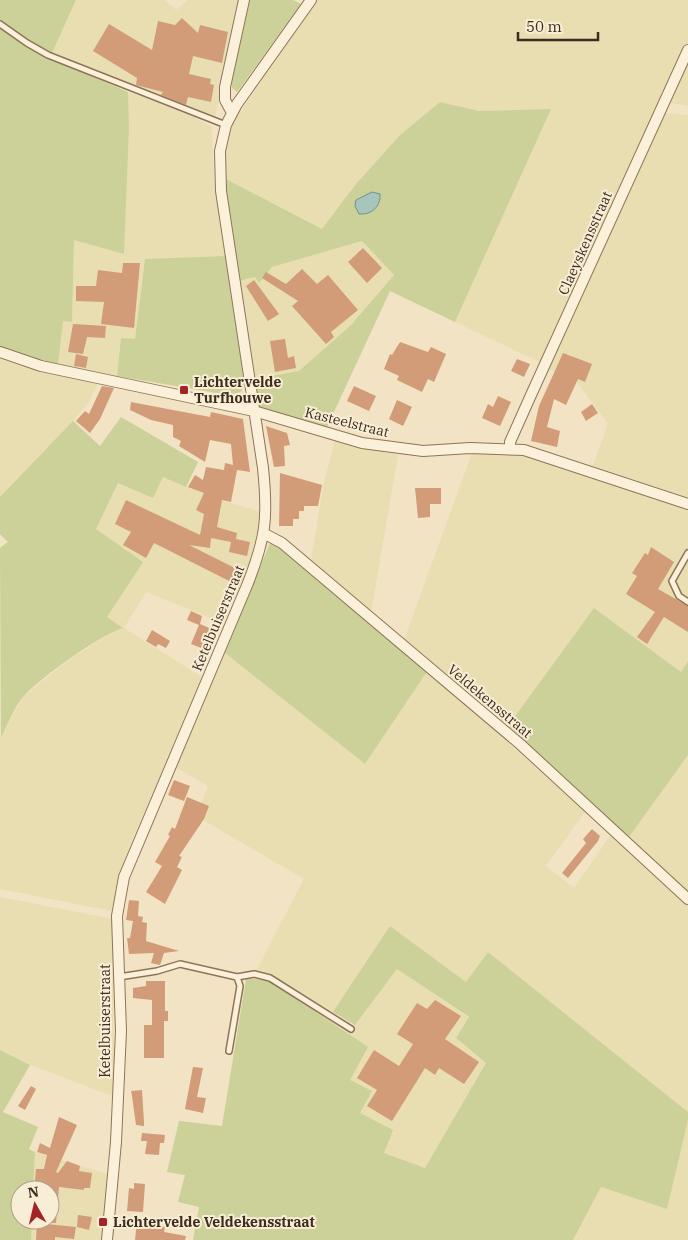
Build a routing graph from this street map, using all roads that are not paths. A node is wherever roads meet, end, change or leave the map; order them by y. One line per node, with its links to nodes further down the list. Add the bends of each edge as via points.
1 (244, 0): 5 (street, via 225,88 225,100)
2 (311, 0): 5 (street, Ketelbuiserstraat)
3 (0, 24): 6 (lane, via 48,55)
4 (688, 50): 9 (street, Claeyskensstraat, via 527,403)
5 (232, 113): 6 (street, Ketelbuiserstraat)
6 (226, 125): 8 (street, Ketelbuiserstraat, via 220,151 221,191)
7 (0, 352): 8 (street, Kasteelstraat, via 42,366)
8 (254, 411): 9 (street, Kasteelstraat, via 362,443 423,450); 11 (street, Ketelbuiserstraat, via 266,499)
9 (510, 448): 10 (street, Kasteelstraat, via 543,455)
10 (688, 504)
11 (265, 534): 14 (street, Veldekensstraat, via 282,543 520,744); 15 (street, Ketelbuiserstraat, via 248,584 124,877 117,916)
12 (688, 553): 13 (lane, via 672,581 679,596)
13 (688, 602)
14 (688, 899)
15 (119, 977): 16 (lane, via 180,964); 19 (street, Ketelbuiserstraat, via 121,1040)
16 (237, 977): 17 (lane, via 254,974 270,978); 18 (lane, via 240,986)
17 (352, 1029)
18 (229, 1051)
19 (107, 1240)

